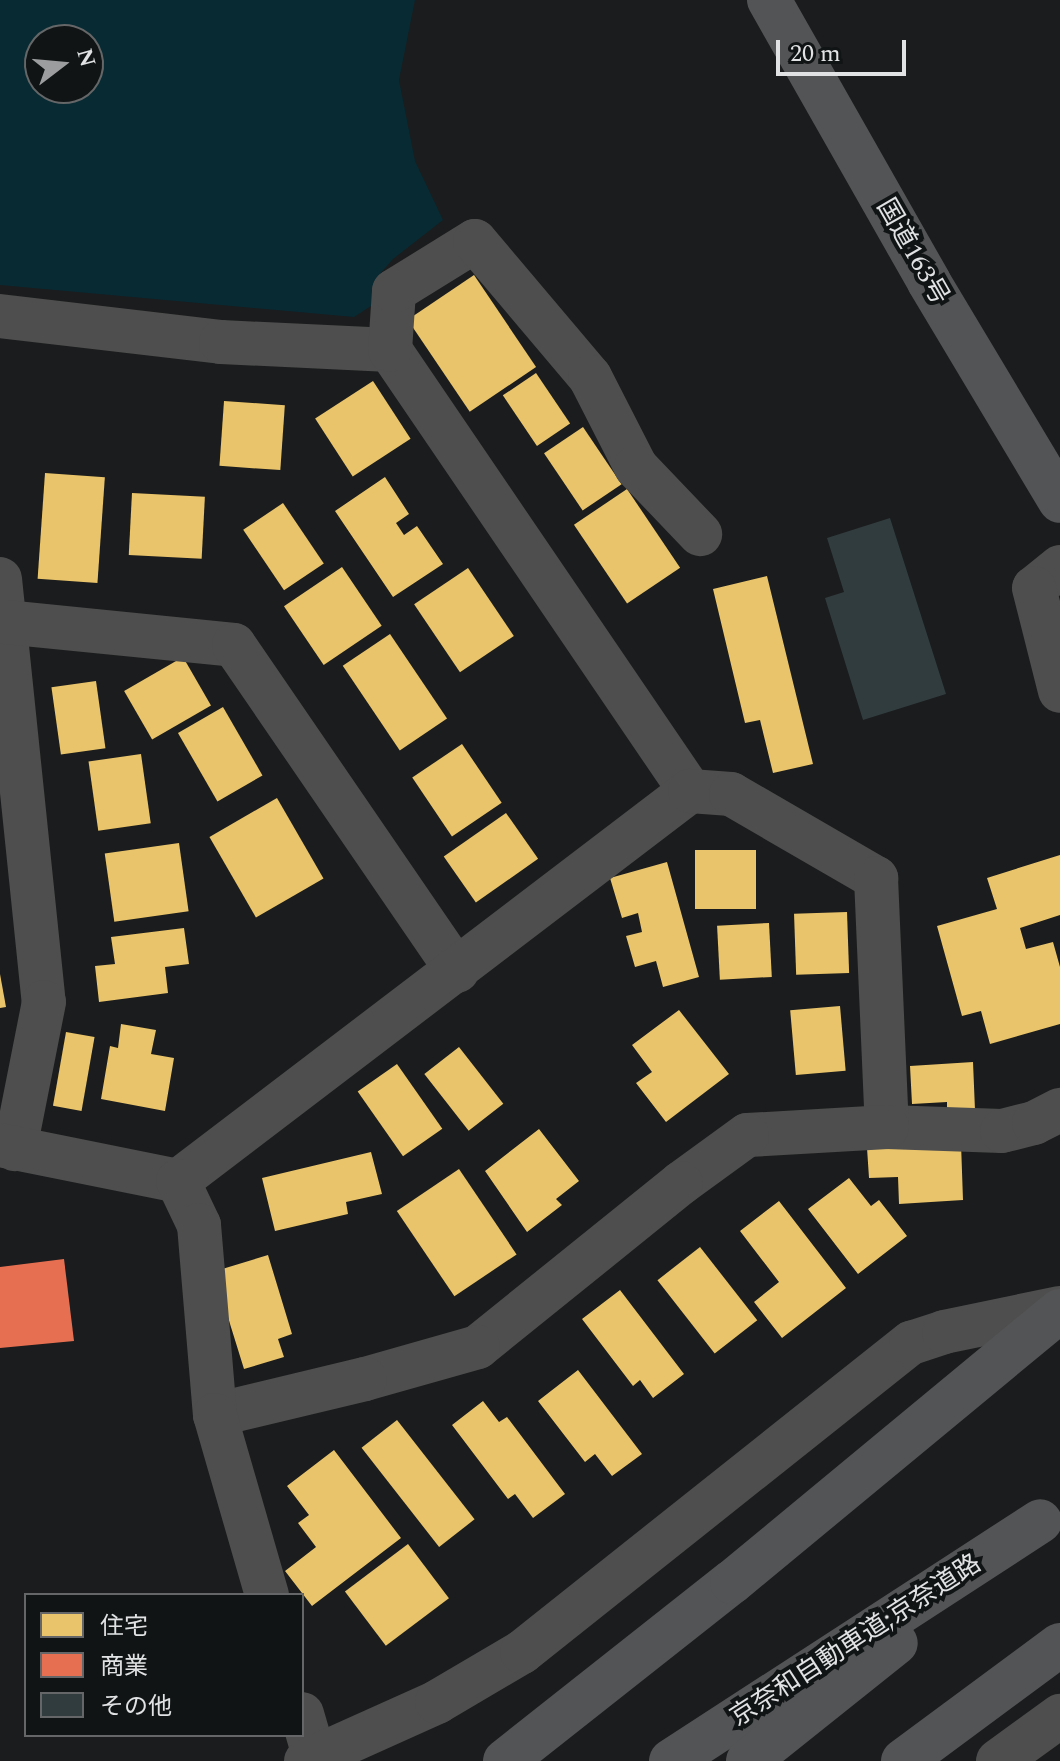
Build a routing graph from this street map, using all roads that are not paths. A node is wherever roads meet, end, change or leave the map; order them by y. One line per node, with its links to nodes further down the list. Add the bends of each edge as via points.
1 (769, 0): 4 (highway, 国道163号)
2 (0, 316): 3 (street, via 221,342)
3 (390, 350): 5 (street, via 394,291 475,241 590,377 636,467); 11 (street)
4 (1060, 501)
5 (700, 534)
6 (1047, 577): 9 (street); 10 (street)
7 (0, 579): 8 (street)
8 (5, 622): 12 (street, via 234,645); 15 (street, via 44,1002)
9 (1060, 630)
10 (1060, 691)
11 (690, 791): 12 (street); 14 (street, via 731,794 876,878)
12 (457, 971): 16 (street)
13 (1060, 1110): 14 (street, via 1002,1131)
14 (887, 1127): 18 (street, via 747,1135 478,1347)
15 (7, 1147): 16 (street)
16 (178, 1181): 18 (street, via 199,1225)
17 (1060, 1310): 24 (street, via 911,1343 522,1652 437,1702); 25 (highway, via 732,1582)
18 (215, 1415): 20 (street)
19 (1050, 1513): 26 (highway, 京奈和自動車道;京奈道路); 27 (highway, 京奈和自動車道;京奈道路)
20 (266, 1593)
21 (1060, 1645): 28 (highway)
22 (1060, 1716): 29 (street)
23 (304, 1724): 24 (street)
24 (311, 1760)
25 (505, 1761)
26 (671, 1761)
27 (748, 1761)
28 (903, 1761)
29 (998, 1761)

